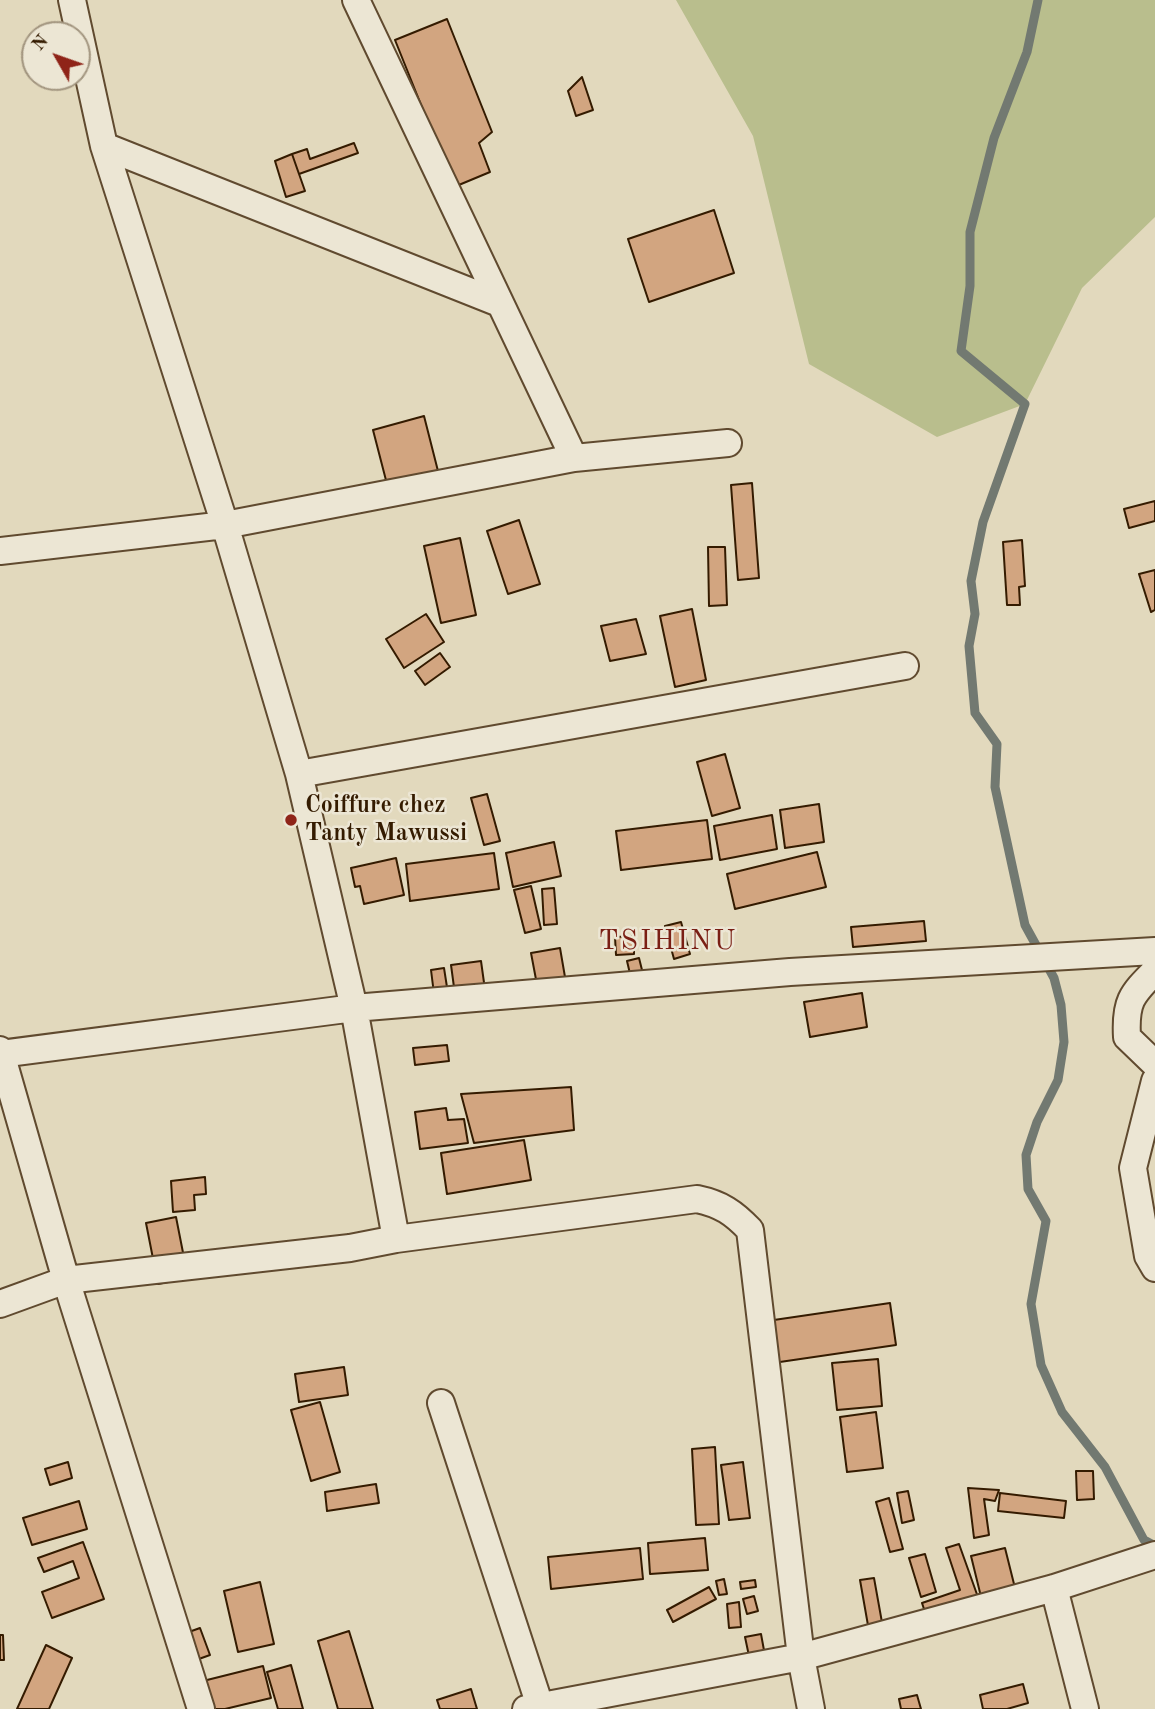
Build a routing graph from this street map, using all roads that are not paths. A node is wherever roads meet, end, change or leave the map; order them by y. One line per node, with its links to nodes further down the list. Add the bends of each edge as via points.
1 (72, 0): 3 (street)
2 (356, 0): 4 (street)
3 (104, 146): 4 (street); 7 (street)
4 (499, 303): 6 (street)
5 (728, 443): 6 (street)
6 (574, 458): 7 (street)
7 (225, 525): 8 (street); 10 (street)
8 (0, 551)
9 (905, 666): 10 (street)
10 (299, 774): 13 (street)
11 (1155, 951): 13 (street, via 790,972)
12 (1155, 971): 15 (street, via 1131,995 1126,1015 1127,1037)
13 (354, 1008): 14 (street); 17 (street)
14 (1, 1053): 19 (street)
15 (1155, 1064)
16 (1155, 1081): 18 (street, via 1133,1168 1148,1256)
17 (396, 1239): 19 (street); 24 (street, via 698,1199 718,1203 735,1214 750,1230)
18 (1155, 1268)
19 (66, 1280): 20 (street); 26 (street)
20 (0, 1304)
21 (441, 1404): 25 (street)
22 (1155, 1555): 23 (street)
23 (1054, 1588): 24 (street); 28 (street)
24 (802, 1657): 25 (street); 27 (street)
25 (536, 1708)
26 (201, 1709)
27 (811, 1709)
28 (1085, 1709)

